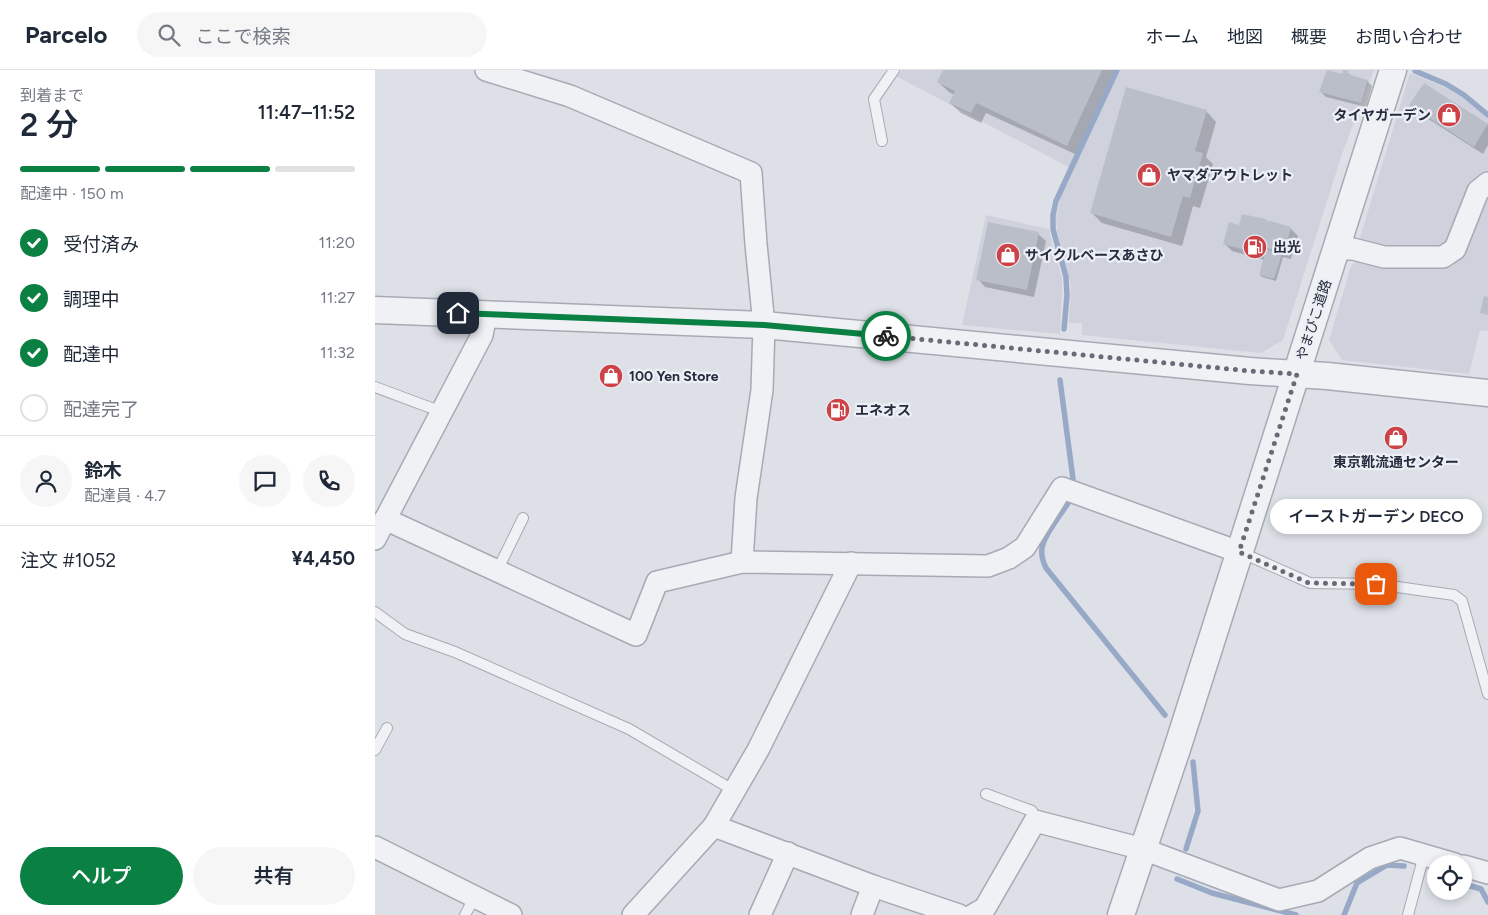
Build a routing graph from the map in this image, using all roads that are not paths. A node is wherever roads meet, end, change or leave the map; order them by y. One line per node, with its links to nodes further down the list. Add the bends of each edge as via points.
1 (486, 70): 9 (street, via 569,96 751,173)
2 (894, 70): 4 (lane, via 874,99)
3 (1393, 70): 6 (street, やまびこ道路)
4 (882, 141)
5 (1488, 184): 6 (street, via 1478,191 1455,249 1443,257 1384,258 1353,249)
6 (1337, 249): 10 (street, やまびこ道路)
7 (375, 310): 8 (street, やまびこ道路)
8 (486, 314): 9 (street, やまびこ道路); 13 (street, via 482,335)
9 (764, 325): 10 (street, やまびこ道路); 18 (street, via 762,390 746,498)
10 (1297, 374): 12 (street); 17 (street)
11 (375, 387): 13 (lane)
12 (1488, 393)
13 (442, 412): 15 (street)
14 (523, 518): 20 (lane)
15 (385, 519): 16 (street); 20 (street)
16 (375, 539)
17 (1239, 552): 19 (street, via 1062,488 1025,546 1009,558 988,566); 22 (lane, via 1309,583 1376,584 1454,595 1462,601); 30 (street)
18 (742, 562): 19 (street); 20 (street, via 657,582 636,635)
19 (851, 563): 25 (street, via 758,750)
20 (497, 571)
21 (375, 612): 25 (lane, via 405,634 455,652 629,729)
22 (1488, 694)
23 (387, 728): 24 (lane)
24 (375, 750)
25 (733, 790): 28 (street)
26 (985, 794): 27 (lane, via 1032,810)
27 (1035, 821): 30 (street); 43 (street, via 985,908)
28 (713, 826): 31 (street); 39 (street)
29 (375, 847): 37 (street)
30 (1143, 849): 32 (street, via 1279,900 1318,891 1370,858 1400,848); 44 (street)
31 (787, 853): 36 (street); 40 (street)
32 (1424, 855): 33 (street); 45 (lane)
33 (1427, 856)
34 (1472, 868): 35 (street)
35 (1488, 873)
36 (873, 886): 41 (street); 42 (street)
37 (470, 906): 38 (street)
38 (511, 915)
39 (633, 915)
40 (760, 915)
41 (862, 915)
42 (959, 915)
43 (973, 915)
44 (1121, 915)
45 (1408, 915)

